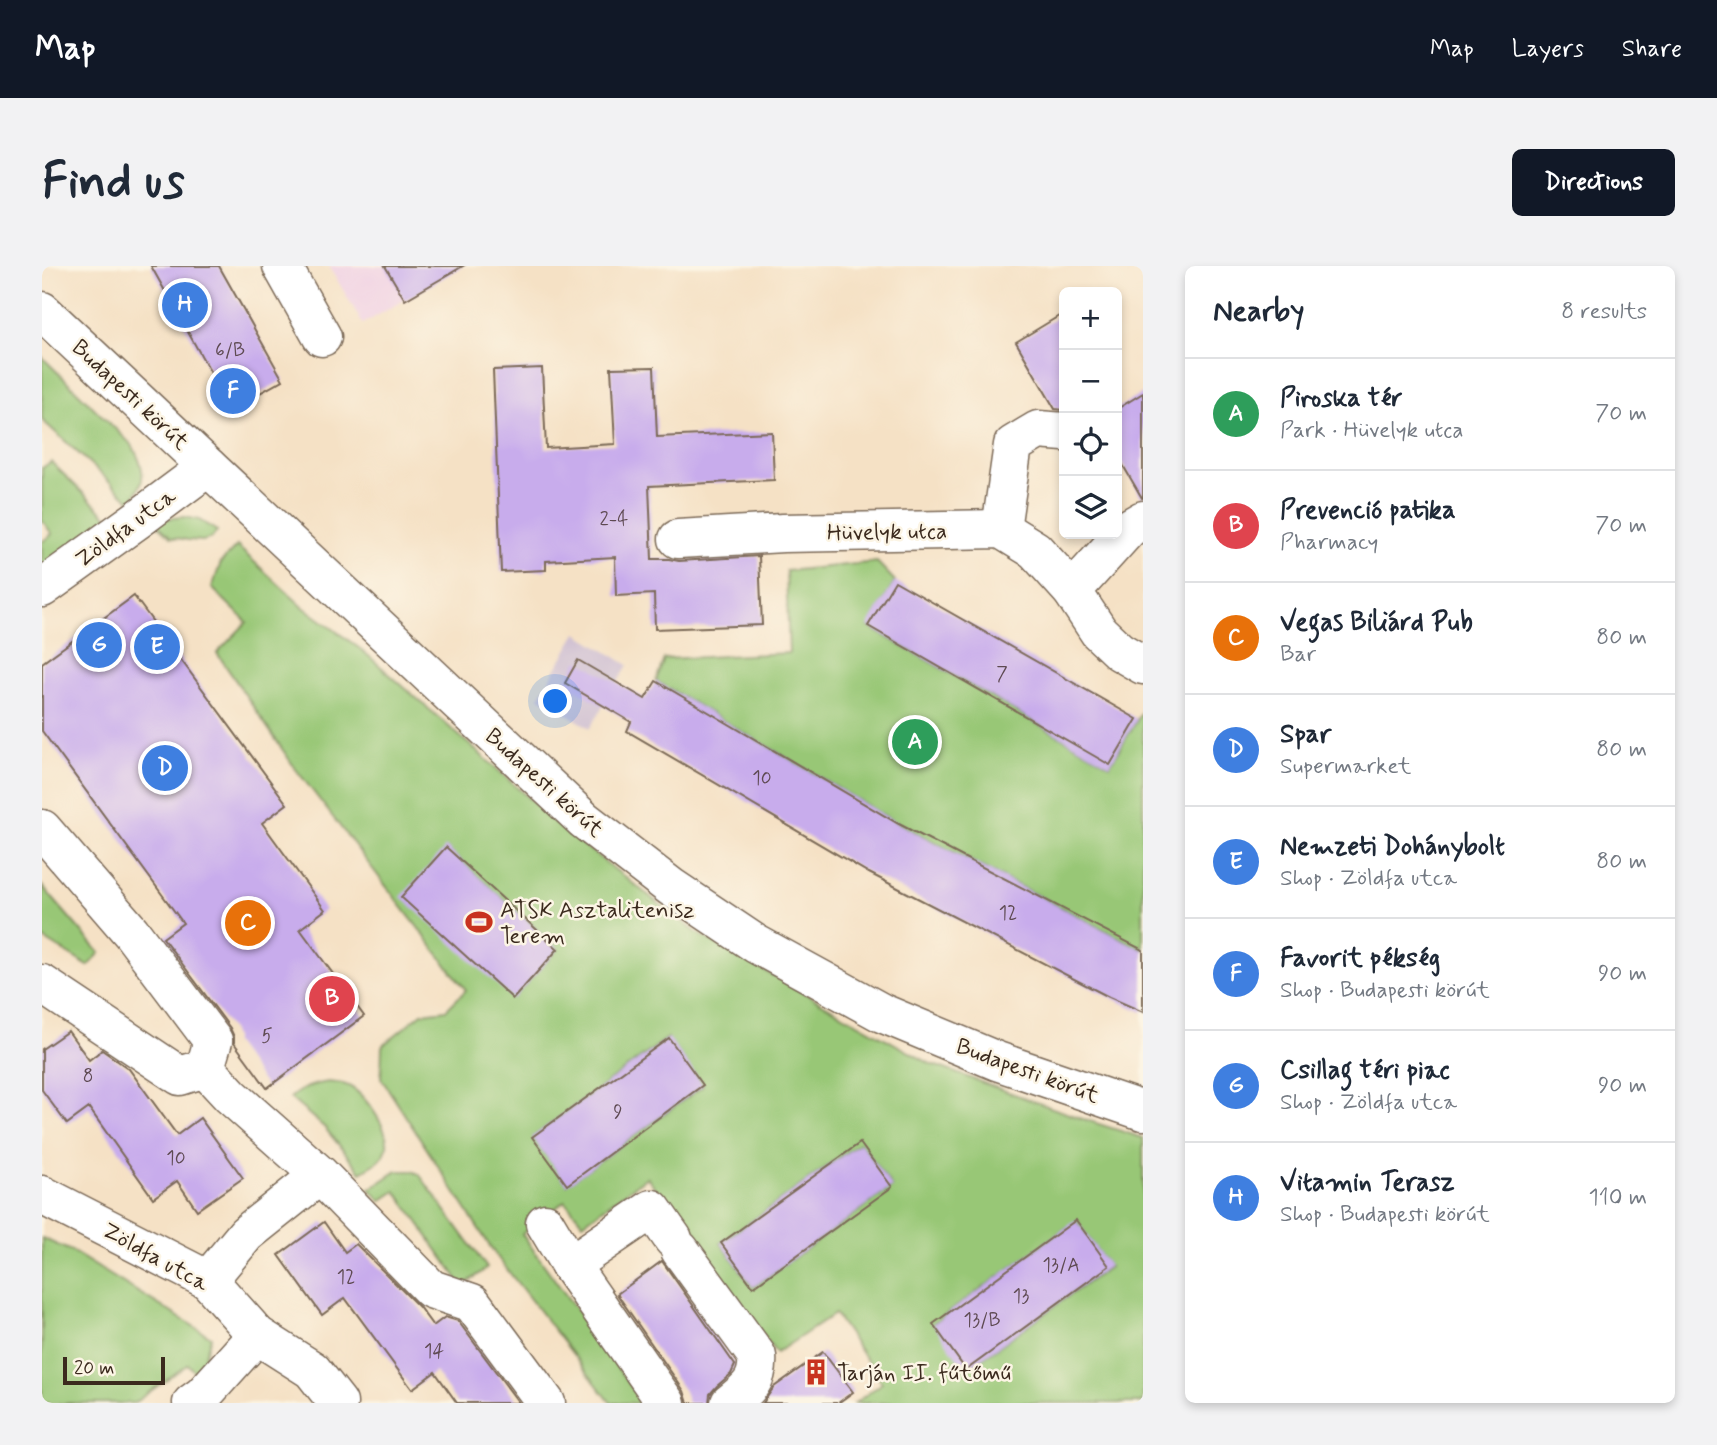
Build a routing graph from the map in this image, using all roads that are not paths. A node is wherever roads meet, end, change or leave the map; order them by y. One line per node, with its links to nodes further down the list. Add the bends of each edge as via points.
1 (282, 266): 3 (street)
2 (42, 311): 5 (street, Budapesti körút)
3 (323, 337)
4 (1059, 432): 7 (street, via 1038,430 1013,445)
5 (208, 467): 9 (street, Zöldfa utca); 15 (street, Budapesti körút, via 584,820 671,887 756,944 882,1013 997,1061)
6 (1129, 518): 10 (street)
7 (1001, 529): 8 (street, Hüvelyk utca); 10 (street, via 1035,550)
8 (678, 539)
9 (42, 588)
10 (1072, 591): 11 (street, via 1099,632)
11 (1143, 665)
12 (42, 829): 14 (street, via 131,932 213,1041)
13 (42, 984): 14 (street, via 180,1076)
14 (205, 1068): 16 (street)
15 (1143, 1111)
16 (320, 1175): 20 (street, via 246,1234); 24 (street, via 431,1289 472,1303)
17 (42, 1195): 20 (street, Zöldfa utca)
18 (544, 1223): 19 (street)
19 (570, 1265): 25 (street); 26 (street, via 652,1209 757,1356 758,1369 750,1388)
20 (208, 1280): 21 (street, Zöldfa utca)
21 (257, 1335): 22 (street); 23 (street, Zöldfa utca, via 312,1370)
22 (192, 1403)
23 (338, 1403)
24 (546, 1403)
25 (666, 1403)
26 (730, 1403)

